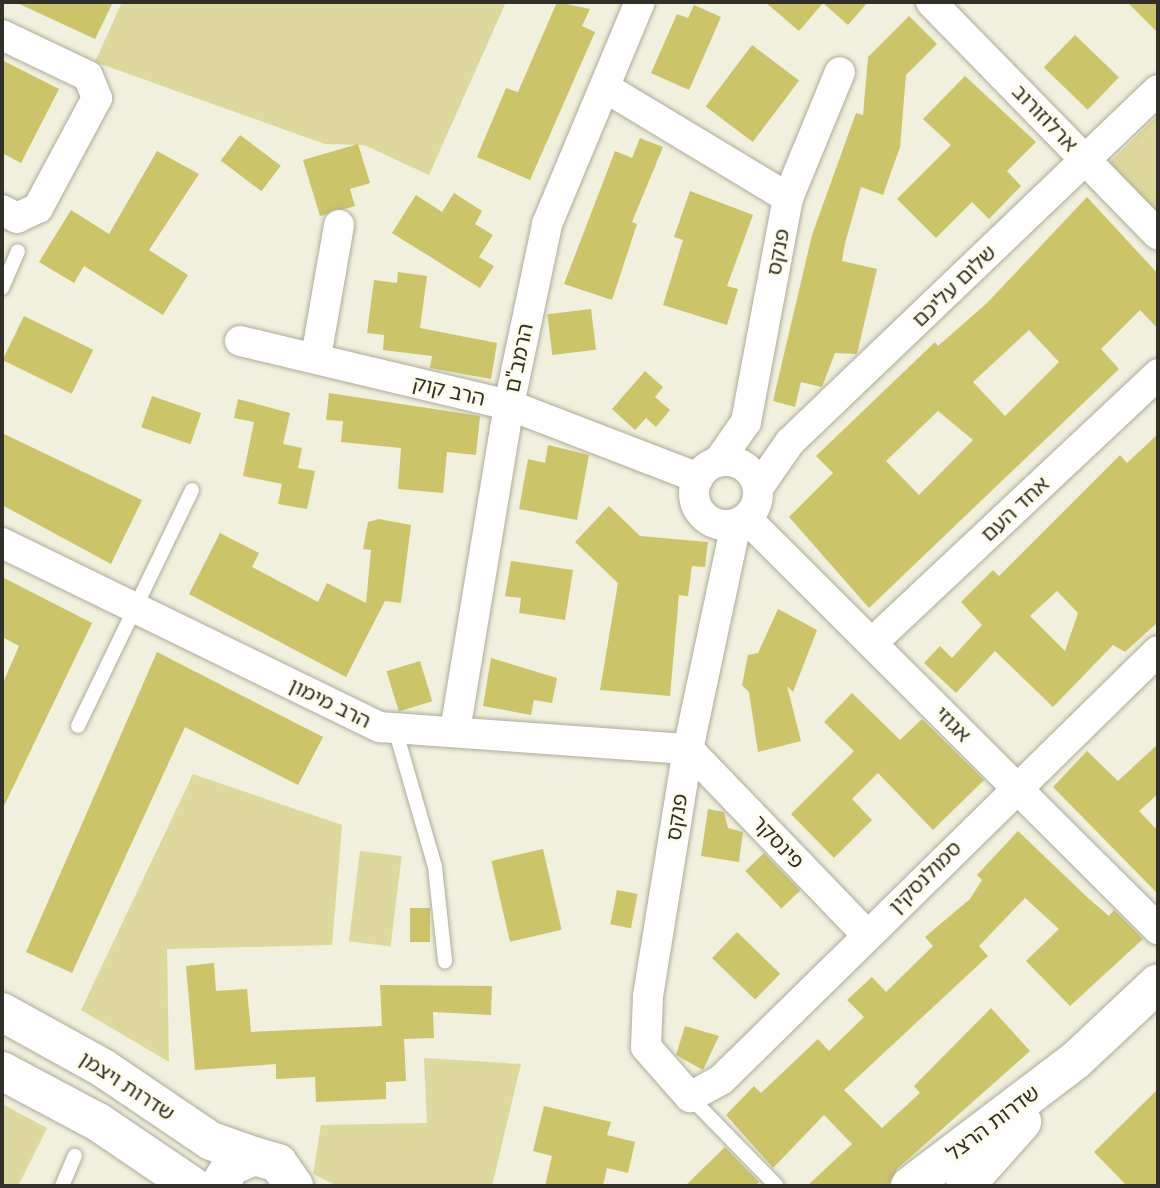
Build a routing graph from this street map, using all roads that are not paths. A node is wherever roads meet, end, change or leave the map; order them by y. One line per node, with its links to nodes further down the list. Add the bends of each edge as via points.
1 (931, 2): 7 (street, ארלוזורוב)
2 (632, 4): 5 (street, הרמב"ם)
3 (2, 35): 9 (street, via 88,76 97,98 37,208 17,218)
4 (840, 72): 8 (street, פנקס)
5 (606, 88): 8 (street); 17 (street, הרמב"ם, via 547,224)
6 (1158, 90): 7 (street, שלום עליכם)
7 (1086, 161): 11 (street, ארלוזורוב); 19 (street, שלום עליכם, via 790,442)
8 (788, 198): 18 (street, פנקס, via 746,422)
9 (2, 211)
10 (339, 225): 15 (street)
11 (1158, 235)
12 (18, 251): 13 (lane)
13 (2, 288)
14 (240, 341): 15 (street, הרב קוק)
15 (316, 357): 17 (street, הרב קוק)
16 (1158, 374): 26 (street, אחד העם)
17 (509, 405): 18 (street, הרב קוק); 30 (street, הרמב"ם)
18 (708, 470): 19 (street, via 740,464); 21 (street, via 699,511 714,524)
19 (758, 488): 21 (street)
20 (192, 490): 25 (lane)
21 (742, 521): 23 (street, אגוזי); 24 (street, פנקס)
22 (2, 543): 25 (street, הרב מימון)
23 (785, 556): 24 (street, via 743,563); 26 (street, אגוזי)
24 (726, 576): 31 (street, פנקס)
25 (132, 607): 28 (lane); 29 (street, הרב מימון)
26 (872, 643): 32 (street, אגוזי)
27 (1158, 652): 32 (street, סמולנסקין)
28 (78, 726)
29 (395, 729): 30 (street, הרב מימון); 35 (lane, via 435,867)
30 (455, 732): 31 (street, הרב מימון)
31 (688, 749): 34 (street, פינסקר); 40 (street, פנקס, via 648,997 646,1047)
32 (1016, 786): 33 (street, אגוזי); 34 (street, סמולנסקין)
33 (1158, 929)
34 (867, 935): 40 (street, סמולנסקין, via 721,1080)
35 (445, 961)
36 (1158, 982): 38 (main road, שדרות הרצל)
37 (2, 1012): 42 (main road, שדרות ויצמן, via 103,1068 211,1141)
38 (1076, 1060): 47 (main road, שדרות הרצל); 48 (main road, שדרות הרצל)
39 (2, 1071): 44 (main road, via 98,1122)
40 (690, 1097): 46 (lane)
41 (75, 1156): 43 (lane)
42 (287, 1175): 45 (main road, via 231,1166)
43 (62, 1186)
44 (192, 1186)
45 (219, 1186)
46 (777, 1186)
47 (911, 1186)
48 (965, 1186)

